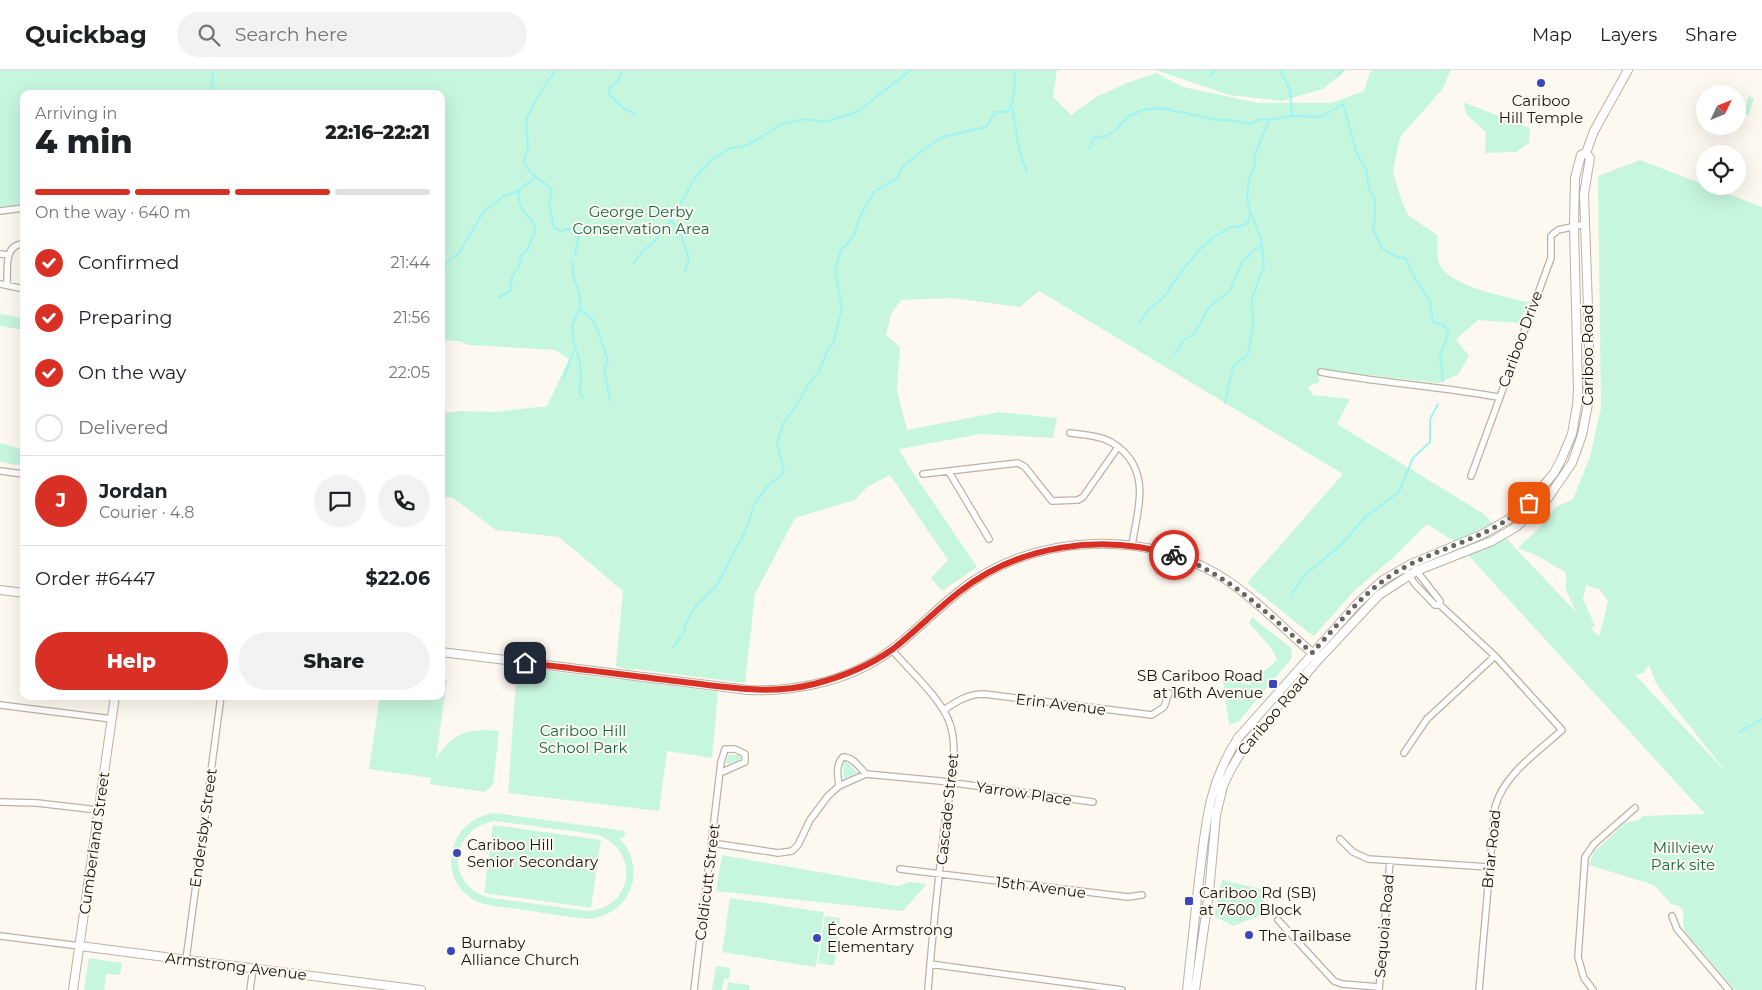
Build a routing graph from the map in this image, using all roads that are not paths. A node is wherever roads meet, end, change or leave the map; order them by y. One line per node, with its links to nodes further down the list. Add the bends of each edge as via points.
1 (1628, 70): 2 (street, Cariboo Road, via 1594,131)
2 (1586, 153): 5 (street, Cariboo Road, via 1590,158 1584,194); 6 (street, Cariboo Road, via 1581,155 1575,178)
3 (20, 208): 4 (street)
4 (0, 211)
5 (1585, 224): 6 (street, Cariboo Drive); 25 (street, Cariboo Road, via 1589,335 1587,416 1572,463 1548,498 1516,527 1492,541)
6 (1574, 226): 14 (street, Cariboo Drive, via 1558,230 1551,236 1551,258); 24 (street, Cariboo Road, via 1578,390 1575,421 1561,460 1538,494 1509,519 1483,534)
7 (20, 244): 9 (street, via 11,248)
8 (0, 254): 9 (street)
9 (8, 255): 11 (street)
10 (0, 284): 11 (street)
11 (7, 284): 12 (street)
12 (20, 288)
13 (1321, 372): 14 (street)
14 (1498, 397): 21 (street, Cariboo Drive)
15 (1070, 433): 16 (street, via 1097,437)
16 (1118, 447): 18 (street, via 1078,500 1052,501 1025,466 1018,463); 23 (street, via 1132,462 1139,479 1140,498)
17 (0, 471): 19 (street)
18 (949, 472): 20 (street); 22 (street)
19 (20, 474)
20 (924, 474)
21 (1471, 476)
22 (989, 539)
23 (1132, 545): 30 (street, via 1067,546 1010,562 960,590); 32 (street, via 1176,556 1216,574 1243,592)
24 (1407, 566): 25 (street, Briar Road); 26 (street, Briar Road); 32 (street, Cariboo Road, via 1383,580)
25 (1416, 572): 26 (street, Cariboo Road); 29 (street, Briar Road)
26 (1409, 576): 29 (street, Briar Road, via 1436,605); 34 (street, Cariboo Road, via 1369,604)
27 (0, 590): 28 (street)
28 (20, 592)
29 (1440, 605): 33 (street, Briar Road)
30 (892, 650): 31 (street, via 838,678 796,688 762,690); 39 (street, Cascade Street)
31 (445, 652)
32 (1312, 653): 34 (street); 72 (street, Cariboo Road, via 1238,738 1216,778 1208,811)
33 (1495, 656): 41 (street, via 1427,719); 53 (street, Briar Road, via 1562,730 1512,776 1501,791 1495,807)
34 (1319, 659): 73 (street, Cariboo Road, via 1252,734 1223,786 1216,815)
35 (1169, 693): 39 (street, Erin Avenue, via 1164,707 1152,715 984,694 971,695)
36 (114, 700): 40 (street, Cumberland Street)
37 (220, 700): 61 (street, Endersby Street)
38 (0, 705): 40 (street)
39 (944, 710): 44 (street, Cascade Street, via 954,738)
40 (112, 719): 49 (street, Cumberland Street)
41 (1404, 754)
42 (720, 773): 42 (street, Coldicutt Street, via 725,749 745,754 745,762); 51 (street, Coldicutt Street)
43 (866, 774): 44 (street, Yarrow Place); 45 (street); 45 (street, via 848,757 843,757 838,766)
44 (951, 783): 47 (street, Yarrow Place); 55 (street, Cascade Street)
45 (839, 786): 51 (street, via 819,806 792,851 778,853)
46 (0, 802): 49 (street, via 37,802)
47 (1093, 802)
48 (1634, 808): 75 (street, via 1594,844 1585,858 1578,957 1584,978)
49 (98, 810): 60 (street, Cumberland Street)
50 (1340, 839): 52 (street, via 1360,856)
51 (712, 843): 69 (street, Coldicutt Street)
52 (1390, 861): 53 (street); 65 (street, Sequoia Road)
53 (1488, 867): 74 (street, Briar Road)
54 (900, 869): 55 (street, 15th Avenue)
55 (940, 874): 56 (street, 15th Avenue, via 1128,897); 62 (street, Cascade Street)
56 (1142, 895)
57 (1672, 916): 76 (street, via 1677,929)
58 (1278, 920): 65 (street, via 1334,981)
59 (0, 936): 60 (street)
60 (80, 946): 61 (street, Armstrong Avenue); 66 (street, Cumberland Street)
61 (186, 960): 63 (street, Armstrong Avenue)
62 (930, 964): 70 (street, Cascade Street); 71 (street)
63 (253, 969): 64 (street, Armstrong Avenue); 67 (street)
64 (393, 988): 68 (street, Armstrong Avenue)
65 (1379, 988)
66 (73, 990)
67 (250, 990)
68 (421, 990)
69 (694, 990)
70 (928, 990)
71 (1122, 990)
72 (1187, 990)
73 (1196, 990)
74 (1479, 990)
75 (1593, 990)
76 (1729, 990)

